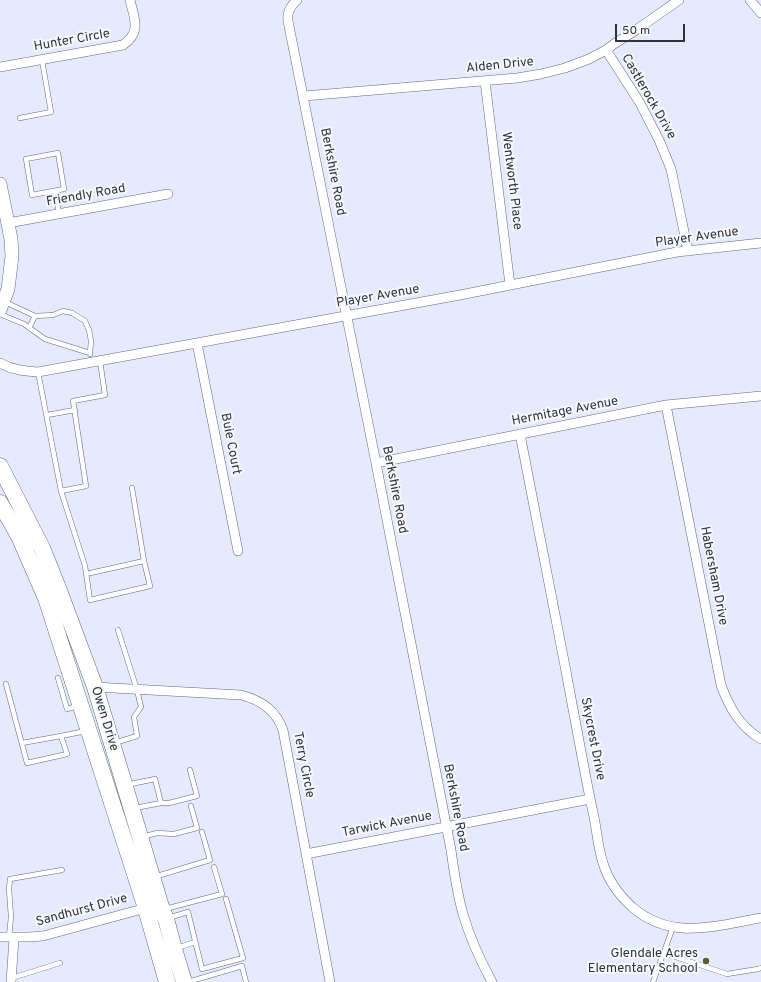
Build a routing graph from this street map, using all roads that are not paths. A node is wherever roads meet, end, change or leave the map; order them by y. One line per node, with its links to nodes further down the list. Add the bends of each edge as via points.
1 (130, 0): 7 (street, Hunter Circle, via 136,24 129,41 123,45)
2 (679, 0): 6 (street, Alden Drive)
3 (750, 0): 5 (street)
4 (293, 1): 10 (street, Berkshire Road, via 288,21)
5 (761, 13)
6 (606, 50): 9 (street, Alden Drive, via 565,68 518,78); 19 (street, Castlerock Drive, via 640,103 671,169)
7 (42, 60): 8 (street, Hunter Circle); 11 (lane, via 52,112)
8 (0, 67)
9 (485, 81): 10 (street, Alden Drive); 20 (street, Wentworth Place)
10 (304, 96): 24 (street, Berkshire Road)
11 (20, 118)
12 (0, 184): 15 (main road)
13 (55, 191): 13 (lane, via 32,195 26,159 58,153 64,189); 16 (lane)
14 (168, 194): 16 (street, Friendly Road)
15 (2, 206): 17 (main road)
16 (59, 214): 17 (street, Friendly Road)
17 (8, 223): 21 (main road, via 12,239 12,256 8,289)
18 (761, 243): 19 (street, Player Avenue)
19 (688, 251): 20 (street, Player Avenue)
20 (510, 286): 24 (street, Player Avenue)
21 (2, 306): 23 (lane)
22 (0, 314): 25 (lane)
23 (35, 316): 25 (lane); 27 (lane, via 53,315 63,311 85,320)
24 (347, 316): 26 (street, Player Avenue); 35 (street, Berkshire Road)
25 (29, 328): 27 (lane, via 45,339)
26 (197, 343): 27 (street, Player Avenue); 40 (street, Buie Court)
27 (94, 358): 29 (street, Player Avenue); 32 (lane, via 105,395 73,401)
28 (0, 363): 29 (street, Player Avenue, via 25,371)
29 (38, 372): 33 (lane)
30 (761, 396): 31 (street, Hermitage Avenue)
31 (666, 405): 34 (street, Hermitage Avenue); 51 (street, Habersham Drive, via 721,685 738,719)
32 (75, 410): 33 (lane); 38 (lane, via 86,486)
33 (47, 415): 38 (lane)
34 (520, 434): 35 (street, Hermitage Avenue); 56 (street, Skycrest Drive)
35 (376, 463): 60 (street, Berkshire Road)
36 (0, 466): 46 (highway, Owen Drive, via 42,548)
37 (132, 488): 41 (lane)
38 (61, 491): 42 (lane)
39 (0, 503): 48 (highway, Owen Drive, via 19,536 46,598)
40 (238, 551)
41 (144, 561): 42 (lane); 42 (lane, via 150,586 90,600)
42 (86, 574)
43 (118, 630): 47 (lane)
44 (58, 678): 48 (lane, via 67,709)
45 (6, 684): 52 (lane)
46 (95, 687): 47 (street, Terry Circle); 53 (highway, Owen Drive)
47 (137, 690): 53 (lane, via 141,707 134,717 137,736); 63 (street, Terry Circle, via 241,695 263,703 271,710 283,730)
48 (81, 705): 49 (highway, Owen Drive)
49 (89, 730): 50 (lane); 68 (highway, Owen Drive)
50 (61, 736): 52 (lane); 52 (lane, via 67,754 28,763)
51 (761, 740)
52 (22, 743)
53 (112, 744): 55 (highway, Owen Drive)
54 (190, 770): 57 (lane, via 197,796)
55 (124, 785): 57 (lane, via 155,778); 59 (highway, Owen Drive)
56 (590, 800): 60 (street, Tarwick Avenue); 71 (street, Skycrest Drive, via 603,862 614,887 633,908 660,924)
57 (161, 803): 59 (lane)
58 (191, 806): 62 (lane, via 197,828 174,834 156,833)
59 (132, 809): 62 (highway, Owen Drive)
60 (446, 827): 63 (street, Tarwick Avenue); 84 (street, Berkshire Road, via 463,915 471,939)
61 (202, 832): 66 (lane, via 210,860)
62 (140, 837): 66 (highway, Owen Drive)
63 (306, 854): 83 (street, Terry Circle)
64 (214, 867): 69 (lane, via 222,894)
65 (62, 870): 72 (lane, via 10,879 11,917)
66 (152, 877): 69 (highway, Owen Drive)
67 (226, 899): 73 (lane, via 242,958 202,969)
68 (146, 908): 72 (street, Sandhurst Drive, via 43,936); 79 (highway, Owen Drive)
69 (164, 914): 73 (lane, via 188,912); 74 (highway, Owen Drive)
70 (761, 918): 71 (street, Skycrest Drive, via 698,929)
71 (673, 927): 75 (lane)
72 (8, 937): 78 (street)
73 (195, 942): 74 (lane)
74 (174, 949): 80 (highway, Owen Drive)
75 (664, 952): 77 (lane, via 728,974); 85 (lane)
76 (60, 963): 78 (lane)
77 (761, 968)
78 (11, 980)
79 (168, 982)
80 (184, 982)
81 (188, 982): 82 (lane, via 242,966)
82 (246, 982)
83 (330, 982)
84 (492, 982)
85 (653, 982)

